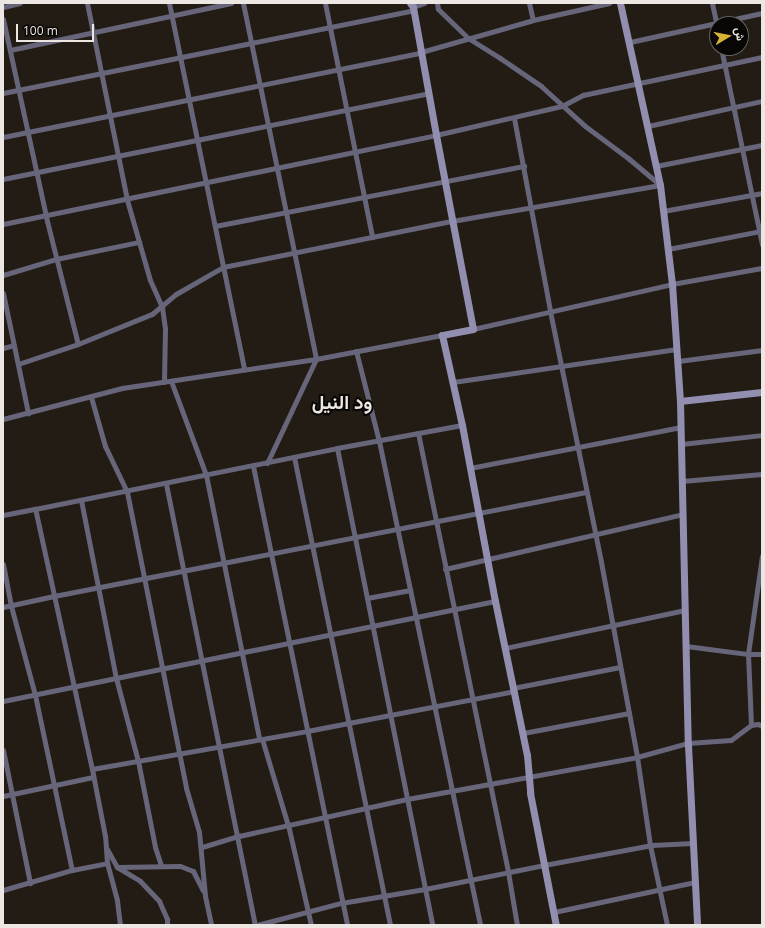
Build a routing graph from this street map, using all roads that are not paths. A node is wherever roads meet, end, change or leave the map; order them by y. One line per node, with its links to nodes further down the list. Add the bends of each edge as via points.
1 (20, 3): 13 (street)
2 (87, 3): 23 (street)
3 (169, 3): 16 (street)
4 (231, 3): 16 (street)
5 (242, 3): 26 (street)
6 (325, 3): 22 (street)
7 (424, 3): 14 (street)
8 (437, 3): 24 (street, via 438,8)
9 (529, 3): 20 (street)
10 (609, 3): 20 (street)
11 (620, 3): 25 (street)
12 (712, 3): 17 (street)
13 (3, 6)
14 (413, 7): 22 (street); 28 (street)
15 (762, 12): 18 (street)
16 (172, 16): 23 (street); 30 (street)
17 (714, 16)
18 (748, 16)
19 (3, 19): 27 (street)
20 (533, 20): 24 (street)
21 (709, 26): 25 (street)
22 (330, 27): 26 (street); 33 (street)
23 (93, 32): 27 (street); 34 (street)
24 (468, 38): 28 (street); 42 (street, via 541,86)
25 (630, 42): 35 (street)
26 (251, 43): 30 (street); 36 (street)
27 (10, 50): 37 (street)
28 (421, 53): 33 (street); 39 (street)
29 (723, 56): 32 (street)
30 (180, 57): 34 (street); 40 (street)
31 (762, 57): 32 (street)
32 (725, 65): 35 (street); 43 (street)
33 (338, 70): 36 (street); 44 (street)
34 (101, 73): 37 (street); 45 (street)
35 (638, 84): 42 (street, via 583,95); 48 (street)
36 (259, 86): 40 (street); 47 (street)
37 (18, 90): 38 (street); 49 (street)
38 (3, 93)
39 (428, 93): 44 (street); 50 (street)
40 (189, 100): 45 (street); 52 (street)
41 (762, 101): 43 (street)
42 (562, 106): 46 (street); 64 (street)
43 (733, 108): 48 (street); 54 (street)
44 (346, 110): 47 (street); 55 (street)
45 (110, 116): 49 (street); 56 (street)
46 (514, 118): 50 (street); 57 (street)
47 (268, 126): 52 (street); 59 (street)
48 (648, 126): 58 (street)
49 (28, 132): 51 (street); 60 (street)
50 (436, 135): 55 (street); 62 (street)
51 (3, 138)
52 (197, 140): 56 (street); 63 (street)
53 (762, 145): 54 (street)
54 (742, 149): 58 (street); 66 (street)
55 (355, 152): 59 (street); 67 (street)
56 (118, 156): 60 (street); 68 (street)
57 (524, 166): 62 (street); 69 (street)
58 (656, 166): 64 (street)
59 (276, 169): 63 (street); 71 (street)
60 (36, 172): 61 (street); 72 (street)
61 (3, 179)
62 (445, 182): 67 (street); 73 (street)
63 (206, 183): 68 (street); 75 (street)
64 (660, 185): 69 (street); 70 (street)
65 (762, 193): 66 (street)
66 (752, 195): 70 (street); 76 (street)
67 (364, 197): 71 (street); 77 (street)
68 (127, 200): 72 (street); 78 (street)
69 (532, 207): 73 (street); 89 (street)
70 (663, 211): 80 (street)
71 (286, 212): 75 (street); 81 (street)
72 (46, 216): 74 (street); 82 (street)
73 (452, 221): 77 (street); 90 (street)
74 (3, 224)
75 (215, 226): 83 (street)
76 (761, 231): 79 (street); 80 (street)
77 (372, 237): 81 (street)
78 (139, 242): 82 (street); 88 (street, via 150,280)
79 (762, 245)
80 (668, 249): 86 (street)
81 (294, 253): 83 (street); 98 (street)
82 (56, 259): 85 (street); 92 (street)
83 (223, 267): 88 (street, via 176,294); 102 (street)
84 (762, 268): 86 (street)
85 (3, 274)
86 (672, 284): 89 (street); 95 (street)
87 (3, 294): 93 (street)
88 (162, 308): 92 (street); 104 (street, via 165,329)
89 (550, 311): 90 (street); 101 (street)
90 (473, 328): 91 (street)
91 (442, 335): 97 (street); 105 (street)
92 (78, 344): 100 (street)
93 (14, 346): 94 (street); 100 (street)
94 (3, 348)
95 (677, 349): 99 (street); 101 (street)
96 (762, 350): 99 (street)
97 (356, 351): 98 (street); 115 (street)
98 (316, 358): 102 (street); 120 (street)
99 (678, 361): 108 (street)
100 (18, 364): 109 (street)
101 (561, 367): 105 (street); 117 (street)
102 (244, 368): 103 (street)
103 (171, 381): 104 (street); 124 (street)
104 (164, 382): 107 (street, via 122,388)
105 (453, 382): 111 (street)
106 (762, 392): 108 (street)
107 (91, 396): 109 (street); 127 (street, via 106,446)
108 (680, 401): 112 (street)
109 (28, 413): 110 (street)
110 (3, 419)
111 (462, 425): 113 (street); 122 (street)
112 (681, 427): 116 (street); 117 (street)
113 (418, 433): 115 (street); 134 (street)
114 (762, 435): 116 (street)
115 (379, 440): 118 (street); 135 (street)
116 (682, 444): 125 (street)
117 (578, 447): 122 (street); 128 (street)
118 (337, 448): 119 (street); 137 (street)
119 (294, 457): 120 (street); 138 (street)
120 (266, 463): 121 (street)
121 (253, 466): 124 (street); 139 (street)
122 (470, 468): 131 (street)
123 (762, 474): 125 (street)
124 (206, 475): 126 (street); 142 (street)
125 (682, 481): 132 (street)
126 (166, 484): 127 (street); 145 (street)
127 (127, 492): 129 (street); 146 (street)
128 (586, 492): 131 (street); 136 (street)
129 (81, 500): 130 (street); 147 (street)
130 (35, 509): 133 (street); 149 (street)
131 (479, 512): 134 (street); 141 (street)
132 (683, 514): 136 (street); 155 (street)
133 (3, 515)
134 (436, 520): 135 (street); 144 (street)
135 (397, 528): 137 (street); 148 (street)
136 (595, 534): 141 (street); 158 (street)
137 (355, 536): 138 (street); 150 (street)
138 (312, 545): 139 (street); 159 (street)
139 (271, 553): 142 (street); 160 (street)
140 (762, 556): 164 (street)
141 (487, 559): 144 (street); 151 (street)
142 (224, 563): 145 (street); 163 (street)
143 (3, 564): 152 (street)
144 (445, 569): 154 (street)
145 (184, 571): 146 (street); 166 (street)
146 (144, 578): 147 (street); 168 (street)
147 (98, 587): 149 (street); 169 (street)
148 (410, 590): 150 (street); 156 (street)
149 (54, 596): 152 (street); 170 (street)
150 (367, 598): 157 (street)
151 (495, 601): 154 (street); 162 (street)
152 (11, 606): 153 (street); 172 (street)
153 (3, 607)
154 (453, 609): 156 (street); 173 (street)
155 (685, 610): 158 (street); 161 (street)
156 (416, 617): 157 (street); 175 (street)
157 (373, 625): 159 (street); 177 (street)
158 (612, 625): 162 (street); 167 (street)
159 (331, 634): 160 (street); 178 (street)
160 (289, 643): 163 (street); 181 (street)
161 (686, 646): 164 (street); 184 (street)
162 (505, 648): 171 (street)
163 (242, 653): 166 (street); 183 (street)
164 (748, 654): 165 (street); 179 (street)
165 (762, 654)
166 (202, 661): 168 (street); 185 (street)
167 (620, 667): 171 (street); 176 (street)
168 (162, 669): 169 (street); 187 (street)
169 (116, 678): 170 (street); 189 (street)
170 (74, 688): 172 (street); 190 (street)
171 (514, 689): 173 (street); 182 (street)
172 (35, 695): 174 (street); 194 (street)
173 (471, 699): 175 (street); 193 (street)
174 (3, 701)
175 (434, 706): 177 (street); 195 (street)
176 (629, 712): 182 (street); 188 (street)
177 (390, 715): 178 (street); 198 (street)
178 (349, 723): 181 (street); 199 (street)
179 (751, 725): 180 (street); 184 (street, via 731,740)
180 (762, 726)
181 (307, 731): 183 (street); 200 (street)
182 (522, 733): 191 (street, via 527,756)
183 (261, 739): 185 (street); 201 (street)
184 (688, 743): 188 (street); 203 (street)
185 (220, 746): 187 (street); 202 (street)
186 (3, 750): 196 (street)
187 (180, 754): 189 (street); 206 (street)
188 (637, 757): 191 (street); 204 (street)
189 (138, 761): 190 (street); 209 (street, via 155,847)
190 (92, 769): 192 (street)
191 (527, 776): 193 (street); 208 (street)
192 (93, 777): 194 (street); 205 (street)
193 (489, 783): 195 (street); 212 (street)
194 (54, 785): 196 (street); 211 (street)
195 (452, 790): 198 (street); 213 (street)
196 (11, 794): 197 (street); 215 (street)
197 (3, 796)
198 (407, 798): 199 (street); 216 (street)
199 (366, 807): 200 (street); 220 (street)
200 (324, 816): 201 (street); 221 (street)
201 (287, 824): 202 (street); 223 (street)
202 (239, 836): 206 (street); 227 (street)
203 (693, 843): 204 (street); 214 (street)
204 (650, 845): 208 (street); 217 (street)
205 (106, 847): 207 (street); 210 (street)
206 (202, 847): 219 (street)
207 (107, 863): 211 (street); 224 (street, via 117,900)
208 (544, 865): 212 (street); 222 (street)
209 (162, 866): 210 (street); 219 (street, via 180,866 193,871)
210 (117, 868): 225 (street, via 140,881 159,901)
211 (72, 870): 215 (street)
212 (508, 872): 213 (street); 233 (street)
213 (470, 880): 216 (street); 232 (street)
214 (695, 882): 217 (street); 236 (street)
215 (30, 883): 218 (street)
216 (425, 889): 220 (street); 231 (street)
217 (660, 889): 222 (street); 235 (street)
218 (3, 890)
219 (205, 896): 226 (street)
220 (384, 896): 221 (street); 230 (street)
221 (342, 903): 223 (street); 229 (street)
222 (554, 912): 234 (street)
223 (308, 913): 227 (street); 228 (street)
224 (120, 925)
225 (167, 925)
226 (211, 925)
227 (256, 925)
228 (311, 925)
229 (346, 925)
230 (390, 925)
231 (432, 925)
232 (480, 925)
233 (517, 925)
234 (556, 925)
235 (667, 925)
236 (697, 925)

